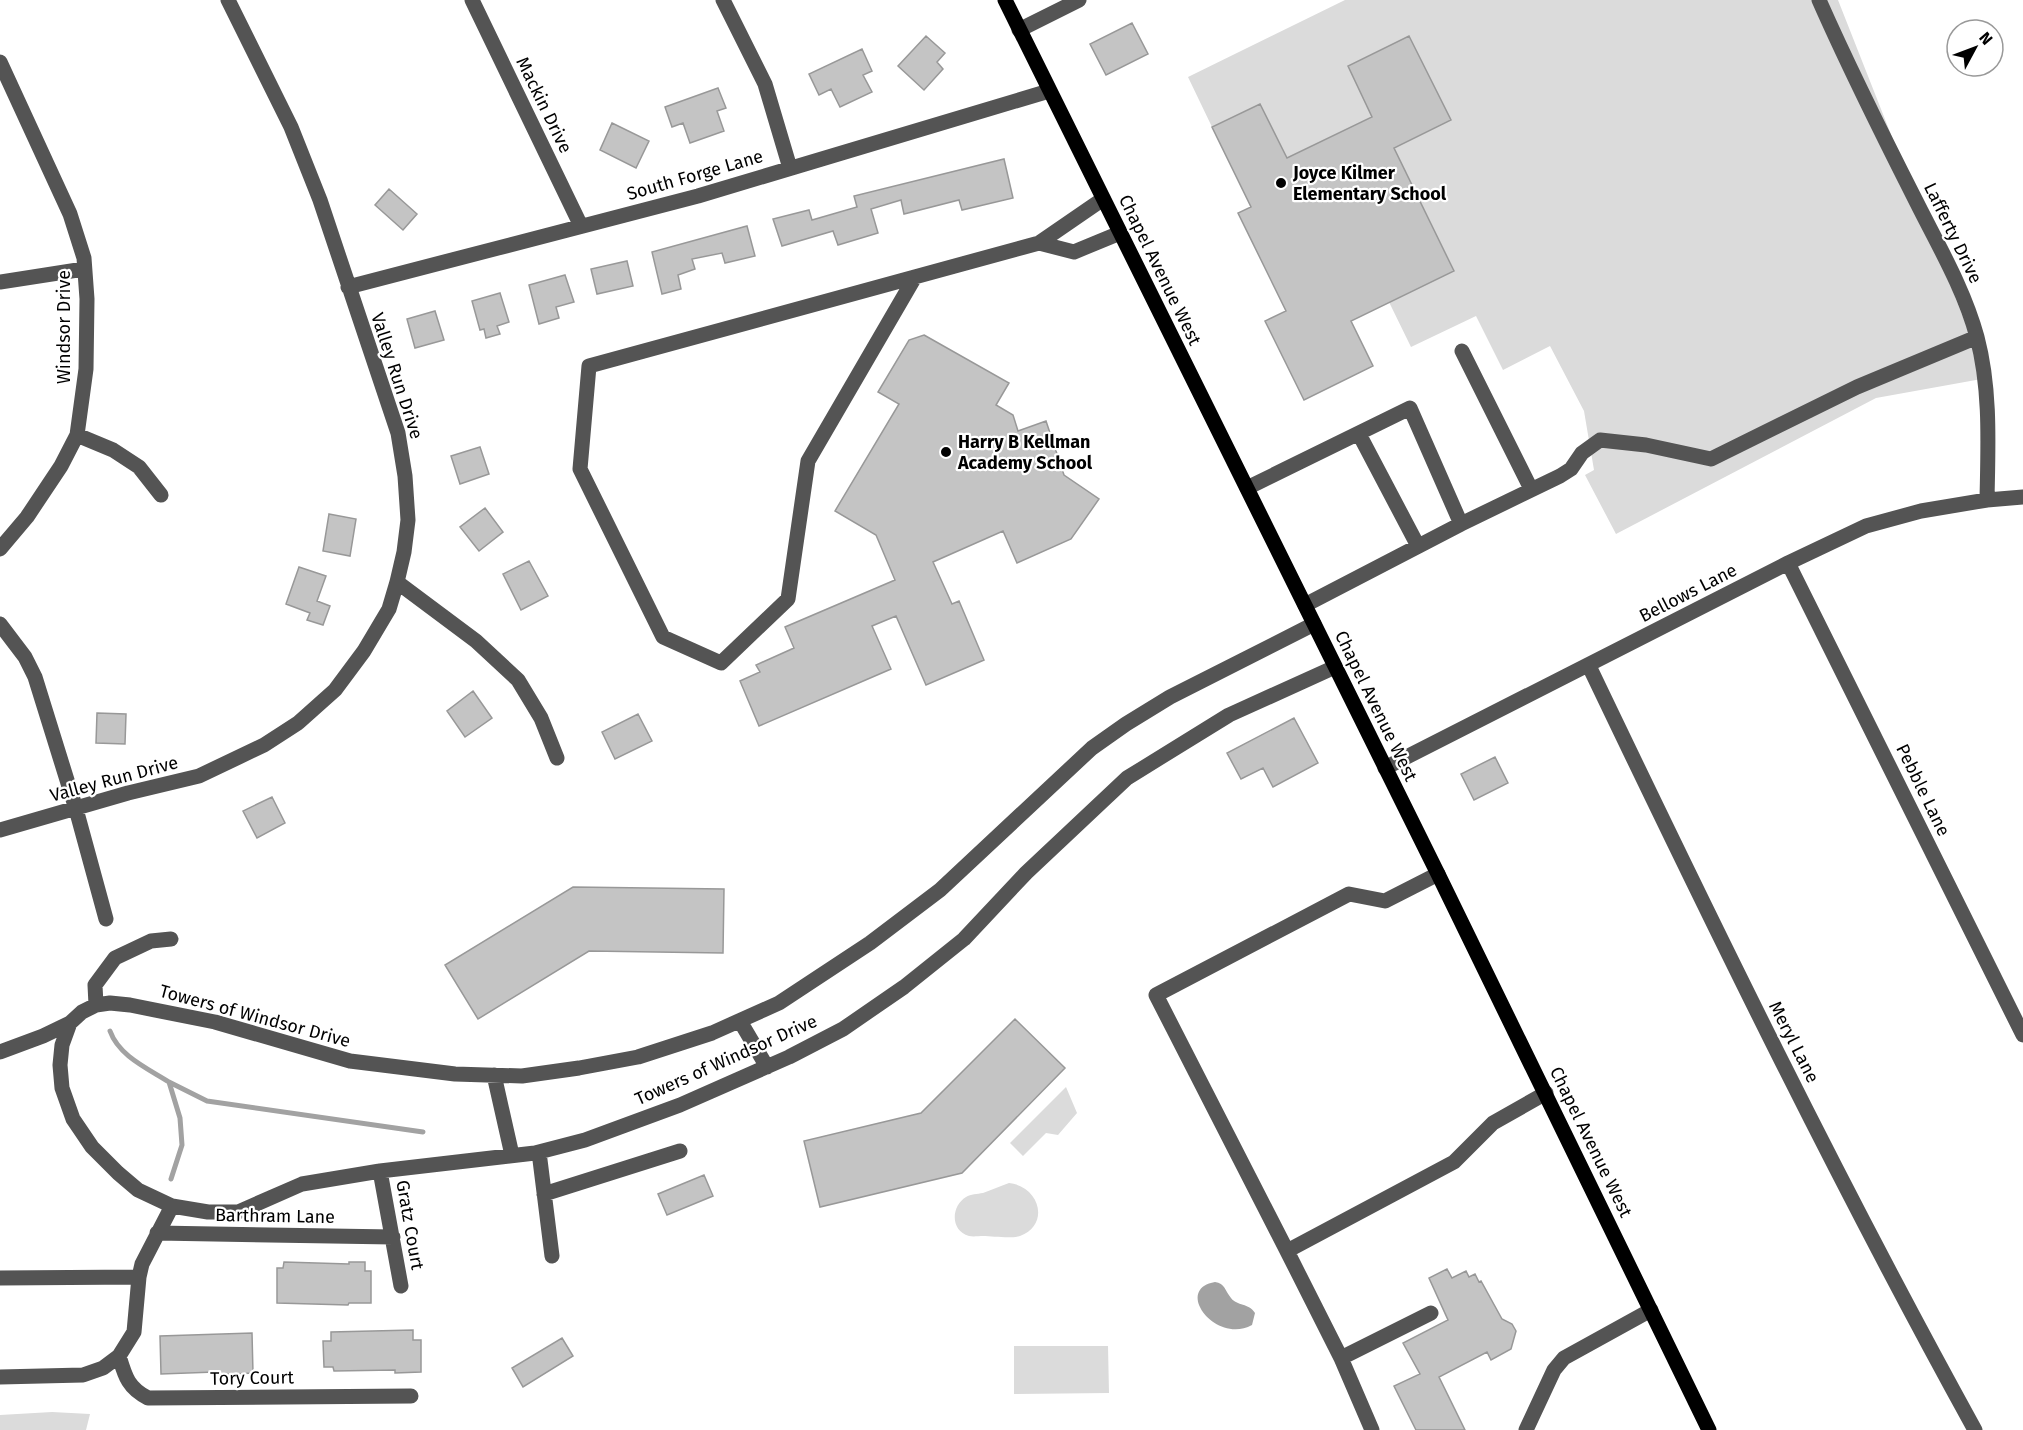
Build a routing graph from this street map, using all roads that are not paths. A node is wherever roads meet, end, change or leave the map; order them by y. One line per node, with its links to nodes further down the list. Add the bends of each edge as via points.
1 (228, 0): 18 (street, Valley Run Drive, via 291,127)
2 (472, 0): 12 (street, Mackin Drive)
3 (723, 0): 10 (street, via 765,84)
4 (1005, 0): 7 (main road, Chapel Avenue West)
5 (1079, 0): 7 (street)
6 (1819, 0): 19 (street, Lafferty Drive, via 1850,71 1961,290)
7 (1019, 30): 9 (main road, Chapel Avenue West)
8 (0, 62): 15 (street, Windsor Drive, via 70,214)
9 (1049, 91): 10 (street, South Forge Lane); 11 (main road, Chapel Avenue West)
10 (790, 168): 12 (street, South Forge Lane)
11 (1103, 199): 13 (main road, Chapel Avenue West); 14 (street)
12 (581, 226): 18 (street, South Forge Lane)
13 (1120, 233): 14 (street, via 1074,252); 23 (main road, Chapel Avenue West)
14 (1039, 243): 16 (street)
15 (84, 269): 17 (street); 22 (street, Windsor Drive, via 86,369)
16 (915, 277): 16 (street, via 589,366 580,469 663,637 721,663 788,599 808,461)
17 (0, 282)
18 (348, 286): 32 (street, Valley Run Drive, via 398,433 408,520)
19 (1977, 337): 24 (street, via 1857,387 1711,459 1600,440 1582,453 1571,469); 27 (street, Lafferty Drive, via 1988,423)
20 (1462, 351): 24 (street)
21 (1359, 434): 23 (street); 28 (street, via 1410,408); 29 (street)
22 (77, 435): 25 (street, via 113,450 139,467); 30 (street, Windsor Drive, via 27,517)
23 (1247, 488): 33 (main road, Chapel Avenue West)
24 (1532, 489): 28 (street)
25 (161, 495)
26 (2023, 497): 27 (street, Bellows Lane)
27 (1987, 500): 31 (street, Bellows Lane, via 1921,511 1866,526)
28 (1461, 524): 29 (street)
29 (1418, 546): 33 (street)
30 (0, 549)
31 (1788, 563): 36 (street, Bellows Lane); 48 (street, Pebble Lane)
32 (398, 582): 38 (street, via 476,641 518,680 541,718); 40 (street, Valley Run Drive, via 389,609 364,651 334,690 298,723 264,745 199,776)
33 (1305, 604): 35 (main road, Chapel Avenue West)
34 (0, 624): 40 (street, via 35,677)
35 (1314, 624): 37 (main road, Chapel Avenue West); 46 (street, Towers of Windsor Drive, via 1170,697 1126,724 1092,748 940,890 870,944 779,1003)
36 (1589, 666): 39 (street, Bellows Lane); 75 (street, Meryl Lane, via 1729,958 1908,1308)
37 (1335, 667): 39 (main road, Chapel Avenue West); 50 (street, Towers of Windsor Drive, via 1229,715 1127,778 964,939 843,1029)
38 (557, 758)
39 (1385, 768): 42 (main road, Chapel Avenue West)
40 (76, 809): 41 (street, Valley Run Drive); 43 (street)
41 (0, 830)
42 (1438, 874): 52 (main road, Chapel Avenue West); 61 (street, via 1385,901 1349,894 1156,994)
43 (106, 919)
44 (171, 939): 45 (street, via 151,942 115,958 95,985)
45 (96, 1005): 47 (street); 51 (street, Towers of Windsor Drive, via 130,1005 215,1022 350,1061)
46 (740, 1021): 50 (street); 51 (street, Towers of Windsor Drive, via 638,1057 522,1076)
47 (70, 1023): 49 (street); 58 (street, Towers of Windsor Drive, via 60,1065 62,1088 73,1119 92,1147 118,1173 138,1190)
48 (2023, 1035)
49 (0, 1052)
50 (767, 1067): 54 (street, Towers of Windsor Drive, via 596,1137)
51 (494, 1075): 55 (street)
52 (1546, 1093): 61 (street, via 1493,1123 1454,1162); 66 (main road, Chapel Avenue West)
53 (680, 1151): 57 (street)
54 (539, 1152): 55 (street, Towers of Windsor Drive); 57 (street)
55 (512, 1155): 56 (street, Towers of Windsor Drive)
56 (380, 1171): 58 (street, Towers of Windsor Drive, via 302,1184 238,1212); 60 (street, Gratz Court)
57 (544, 1194): 62 (street)
58 (172, 1206): 59 (street)
59 (157, 1233): 60 (street, Barthram Lane); 63 (street)
60 (393, 1237): 65 (street, Gratz Court)
61 (1287, 1251): 69 (street)
62 (552, 1256)
63 (139, 1277): 64 (street); 68 (street, via 134,1332)
64 (0, 1278)
65 (401, 1286)
66 (1651, 1310): 73 (street, via 1564,1358 1554,1370); 74 (main road, Chapel Avenue West)
67 (1431, 1313): 69 (street)
68 (119, 1356): 70 (street, via 103,1368 83,1375); 71 (street, Tory Court, via 127,1382 147,1398)
69 (1341, 1358): 72 (street)
70 (0, 1377)
71 (411, 1396)
72 (1372, 1430)
73 (1526, 1430)
74 (1709, 1430)
75 (1975, 1430)

